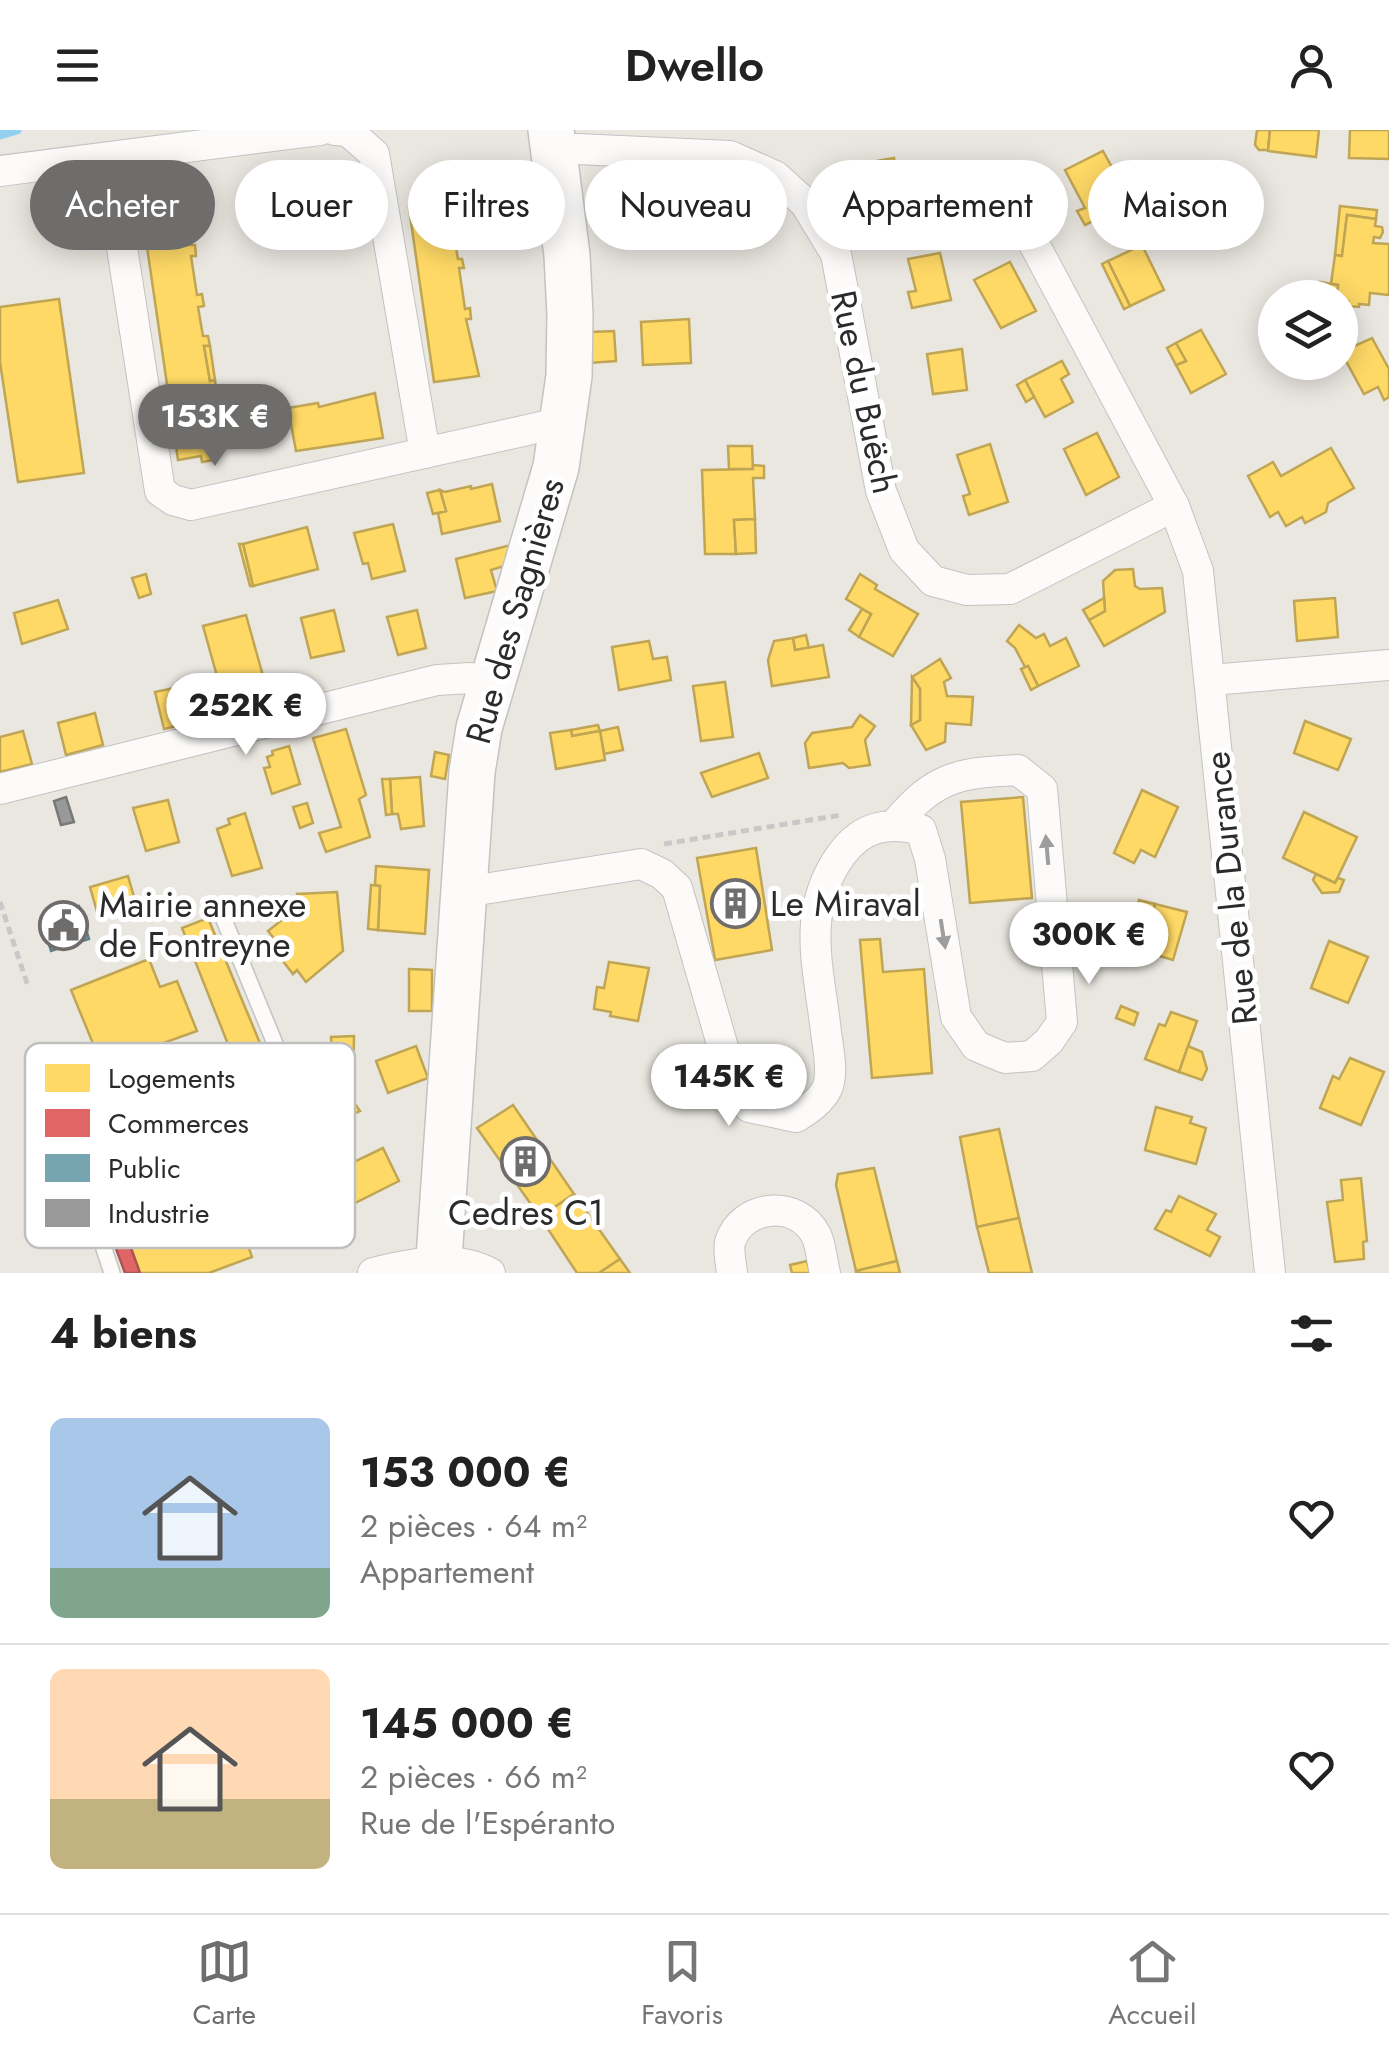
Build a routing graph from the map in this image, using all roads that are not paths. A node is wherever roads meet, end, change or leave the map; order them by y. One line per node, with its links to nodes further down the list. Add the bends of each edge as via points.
1 (320, 130): 4 (street)
2 (336, 130): 8 (street, via 374,154)
3 (551, 141): 7 (main road, Rue des Sagnières, via 570,315); 9 (street, Rue du Buëch, via 577,149 730,156 775,176 805,203 836,254 881,491 904,550 933,581 967,590 1010,589)
4 (108, 158): 5 (street); 8 (street, via 160,491 191,504)
5 (0, 171)
6 (1037, 250): 9 (street, Rue de la Durance)
7 (564, 422): 8 (street); 12 (main road, Rue des Sagnières)
8 (424, 453)
9 (1174, 506): 11 (street, Rue de la Durance, via 1198,571)
10 (1389, 665): 11 (street)
11 (1210, 680): 25 (street, Rue de la Durance)
12 (492, 682): 13 (street, via 437,680); 15 (main road, Rue des Sagnières, via 472,772)
13 (0, 789)
14 (896, 824): 14 (street, one-way to 14, via 921,830 956,1016 976,1046 1005,1058 1032,1056 1062,1022 1042,788 1018,770 950,778 919,796); 15 (street, via 873,827 849,844 820,895 813,921 828,1087 796,1117 749,1107 733,1082 677,888 662,874 640,864)
15 (465, 892): 19 (main road, Rue des Sagnières)
16 (222, 915): 17 (lane)
17 (275, 1043)
18 (104, 1248): 20 (lane)
19 (438, 1268): 21 (street, via 411,1264); 22 (street, via 464,1265)
20 (112, 1273)
21 (373, 1273)
22 (490, 1273)
23 (732, 1273): 24 (street, via 729,1245 740,1222 770,1209 798,1214 816,1234)
24 (825, 1273)
25 (1270, 1273)

